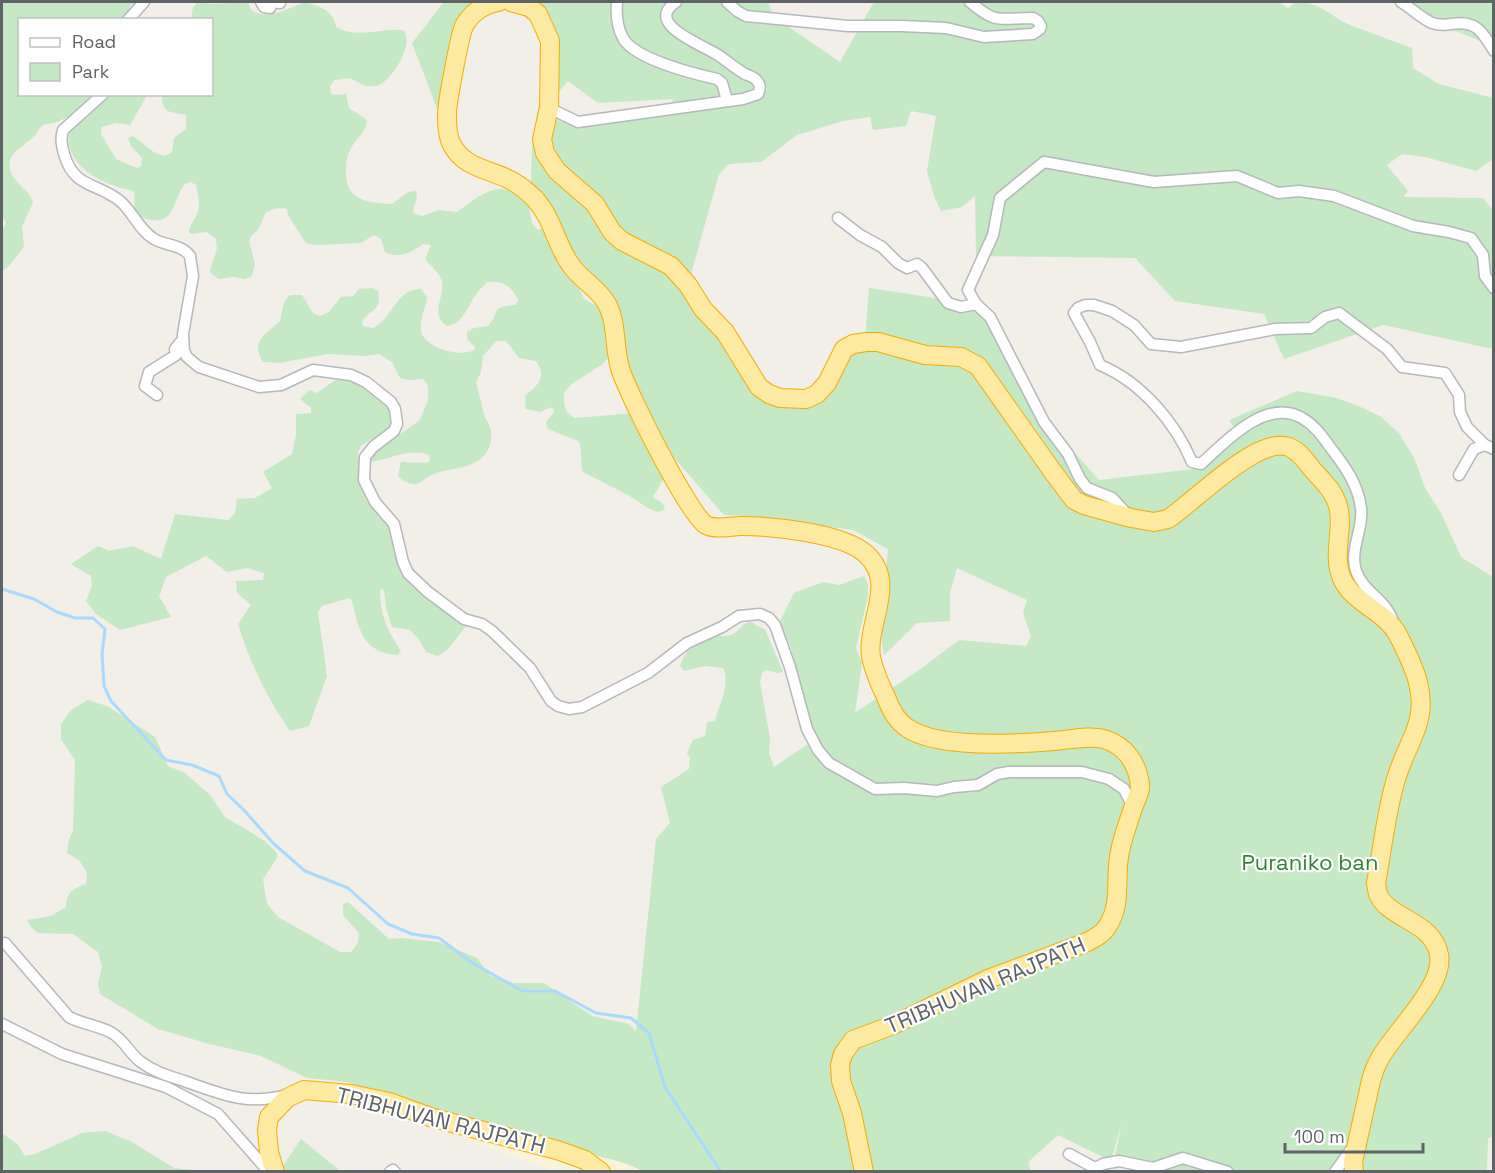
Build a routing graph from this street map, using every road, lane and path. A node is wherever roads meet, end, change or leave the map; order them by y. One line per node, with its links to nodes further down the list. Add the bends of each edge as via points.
1 (144, 2): 11 (street)
2 (261, 2): 10 (street, via 270,8 273,2)
3 (498, 2): 25 (highway, TRIBHUVAN RAJPATH, via 482,7 464,26 446,115 450,142 463,160 510,179 534,198 551,222 574,270 608,305 625,385 700,519 712,527 752,526 824,536 863,551 873,562 881,585 871,656 892,711 904,726 943,742 1103,739 1116,744 1136,768 1140,790)
4 (511, 2): 15 (highway, via 538,14 550,41)
5 (617, 2): 14 (street, via 616,21 624,41 669,67 717,79)
6 (676, 2): 14 (street, via 666,10 669,24 756,79 758,94)
7 (727, 2): 8 (street, via 746,16 810,24 946,28 984,37 1033,34 1040,29 1033,18 997,20)
8 (970, 2)
9 (1401, 2): 12 (street, via 1434,24 1464,22 1474,26)
10 (280, 3)
11 (130, 18)
12 (1494, 51)
13 (101, 96): 19 (street, via 63,130 62,145 69,169 120,201 153,238 190,256 193,276)
14 (727, 100): 15 (street, via 578,122)
15 (549, 108): 23 (highway, via 542,139 545,153 557,171 595,204 622,241 671,266 725,332 759,387 780,398 806,399 827,383 844,349 854,344 879,342 925,356 961,357 978,366 1074,500)
16 (838, 218): 18 (street, via 882,247 898,263 907,268 917,264 948,303)
17 (1494, 288): 18 (street, via 1485,276 1483,255 1471,238 1413,226 1334,196 1299,191 1278,193 1237,176 1154,182 1044,162 1000,198 993,235 968,290)
18 (976, 304): 23 (street, via 990,317 1044,422 1068,454 1080,479 1087,488 1112,498)
19 (183, 339): 20 (street, via 175,349 176,356 149,372 146,386); 25 (street, via 185,354 199,367 249,385 281,385 317,370 356,377 391,402 397,424 365,458 364,480 375,502 394,524 408,573 464,619 492,631 530,668 558,706 569,710 582,707 648,673 687,643 739,616 760,614 776,625 807,729 818,750 829,763 875,789 937,791 978,785 1009,772 1082,772 1109,779 1124,789)
20 (157, 395)
21 (1489, 447): 22 (street, via 1474,449); 24 (street, via 1467,427 1460,412 1459,395 1445,373 1402,367 1387,350 1339,313 1325,317 1311,328 1275,329 1181,347 1151,344 1134,325 1094,305 1085,305 1074,313 1100,365 1119,373 1154,405 1184,442 1192,462 1201,464 1251,421 1276,414 1302,418 1319,431 1352,477 1361,508 1355,570 1363,586 1385,606)
22 (1459, 475)
23 (1131, 518): 24 (highway, via 1154,522 1168,519 1247,457 1266,447 1289,447 1331,490 1338,505 1338,568 1350,592)
24 (1394, 628): 30 (highway, via 1416,670 1421,702 1417,726 1390,803 1376,883 1378,895 1386,905 1428,933 1440,955 1434,982 1386,1047 1373,1072)
25 (1134, 807): 37 (highway, TRIBHUVAN RAJPATH, via 1119,856 1118,896 1112,918 1099,936 988,979 871,1032 854,1040 843,1054 841,1081)
26 (5, 943): 28 (street, via 69,1017 110,1032)
27 (2, 1024): 28 (street, via 62,1054)
28 (167, 1081): 29 (street, via 227,1097 259,1100); 32 (street, via 218,1114)
29 (296, 1092): 33 (highway, via 269,1117 269,1152); 36 (highway, TRIBHUVAN RAJPATH, via 333,1092 389,1102 433,1119 571,1155)
30 (1357, 1142): 39 (street); 40 (highway)
31 (1069, 1154): 38 (street, via 1095,1168 1119,1161 1153,1168 1183,1158)
32 (269, 1172)
33 (275, 1172)
34 (390, 1172): 35 (street)
35 (395, 1172)
36 (601, 1172)
37 (864, 1172)
38 (1228, 1172)
39 (1335, 1172)
40 (1354, 1172)

